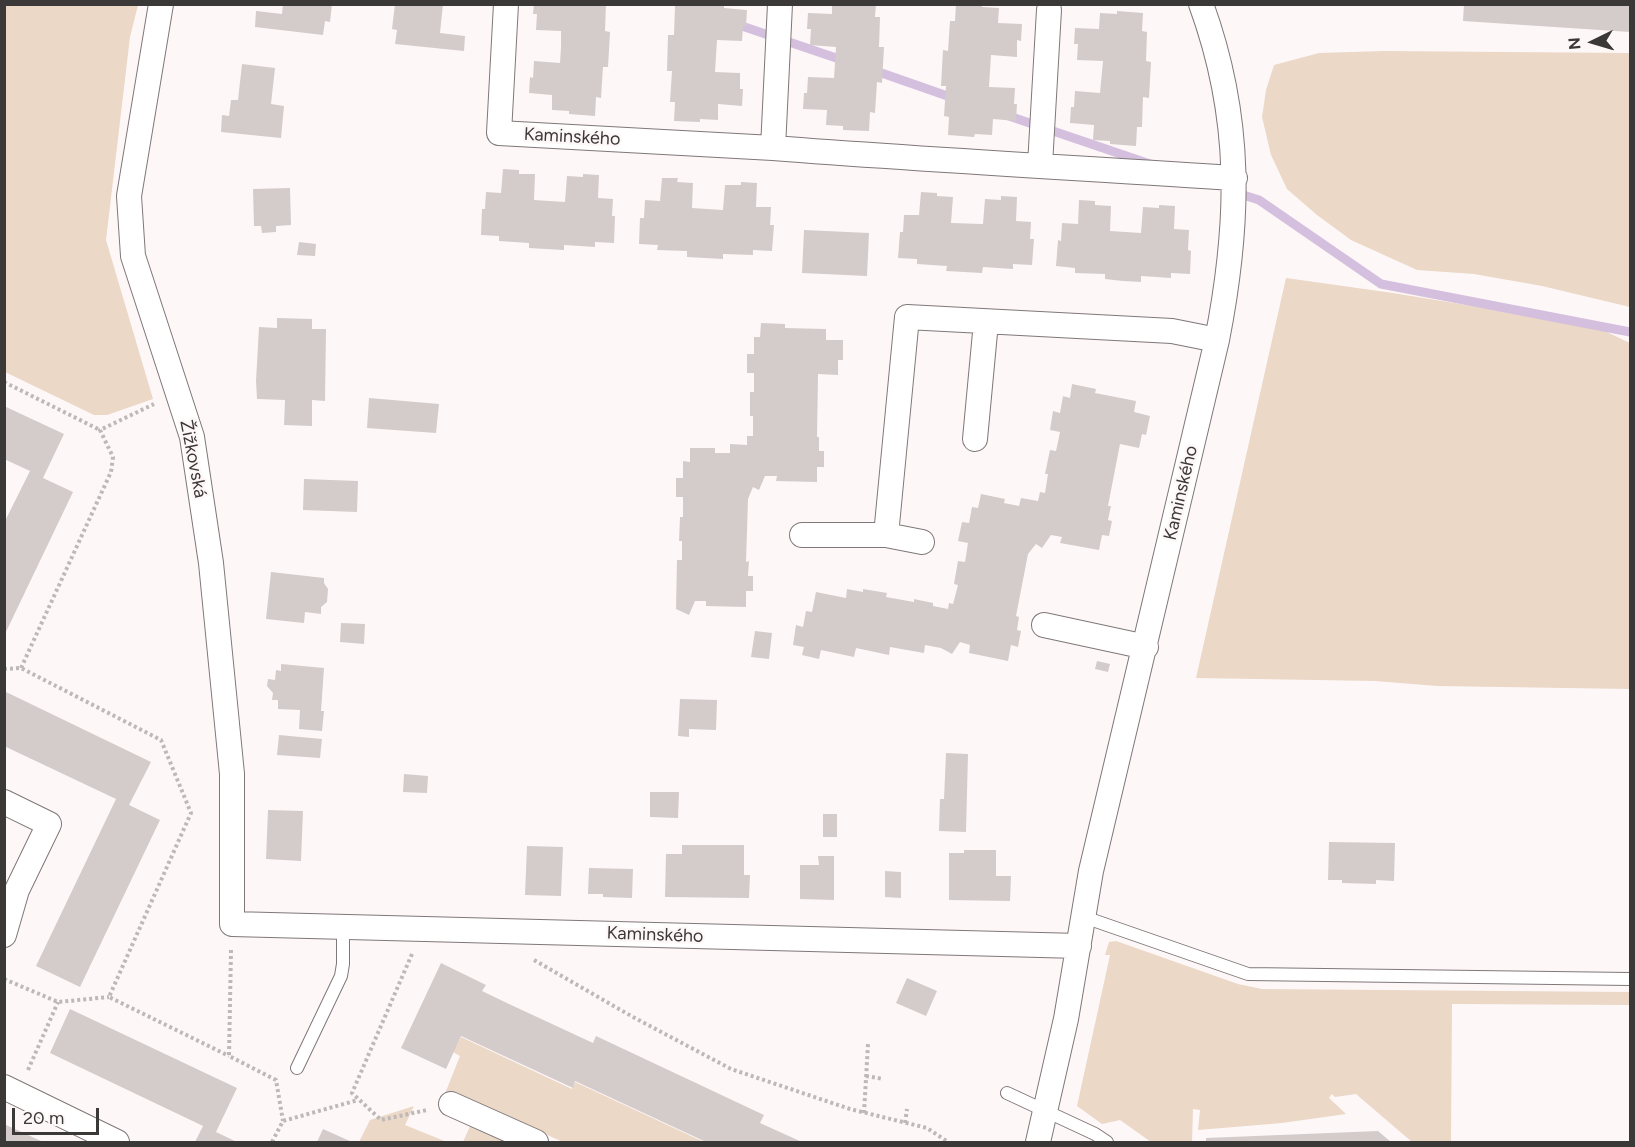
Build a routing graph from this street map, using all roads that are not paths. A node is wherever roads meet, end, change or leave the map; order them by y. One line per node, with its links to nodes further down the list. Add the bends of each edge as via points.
1 (161, 4): 20 (street, Žižkovská, via 129,196 133,256 192,437 211,563 232,774)
2 (506, 4): 6 (street, Kaminského, via 499,133)
3 (780, 4): 6 (street)
4 (1201, 4): 8 (street, Kaminského, via 1222,75)
5 (1049, 10): 7 (street)
6 (773, 148): 7 (street, Kaminského)
7 (1040, 165): 8 (street, Kaminského)
8 (1235, 178): 10 (street, Kaminského, via 1233,231)
9 (986, 322): 10 (street, via 1172,331); 11 (street); 13 (street, via 907,317)
10 (1217, 340): 16 (street, Kaminského)
11 (975, 439)
12 (802, 535): 13 (street)
13 (885, 535): 14 (street)
14 (922, 543)
15 (1044, 625): 16 (street)
16 (1146, 647): 19 (street, Kaminského, via 1099,832)
17 (4, 802): 18 (street, via 48,824)
18 (11, 887): 22 (street)
19 (1084, 917): 23 (street, Kaminského); 24 (lane, via 1248,974)
20 (232, 924): 21 (street, Kaminského)
21 (344, 927): 23 (street, Kaminského); 25 (lane, via 340,976)
22 (4, 935)
23 (1079, 946): 29 (street, Kaminského)
24 (1630, 979)
25 (297, 1068)
26 (11, 1090): 30 (street)
27 (1007, 1093): 29 (lane)
28 (451, 1104): 31 (street)
29 (1046, 1110): 32 (street, Kaminského); 33 (lane)
30 (117, 1143)
31 (536, 1143)
32 (1038, 1143)
33 (1107, 1143)

